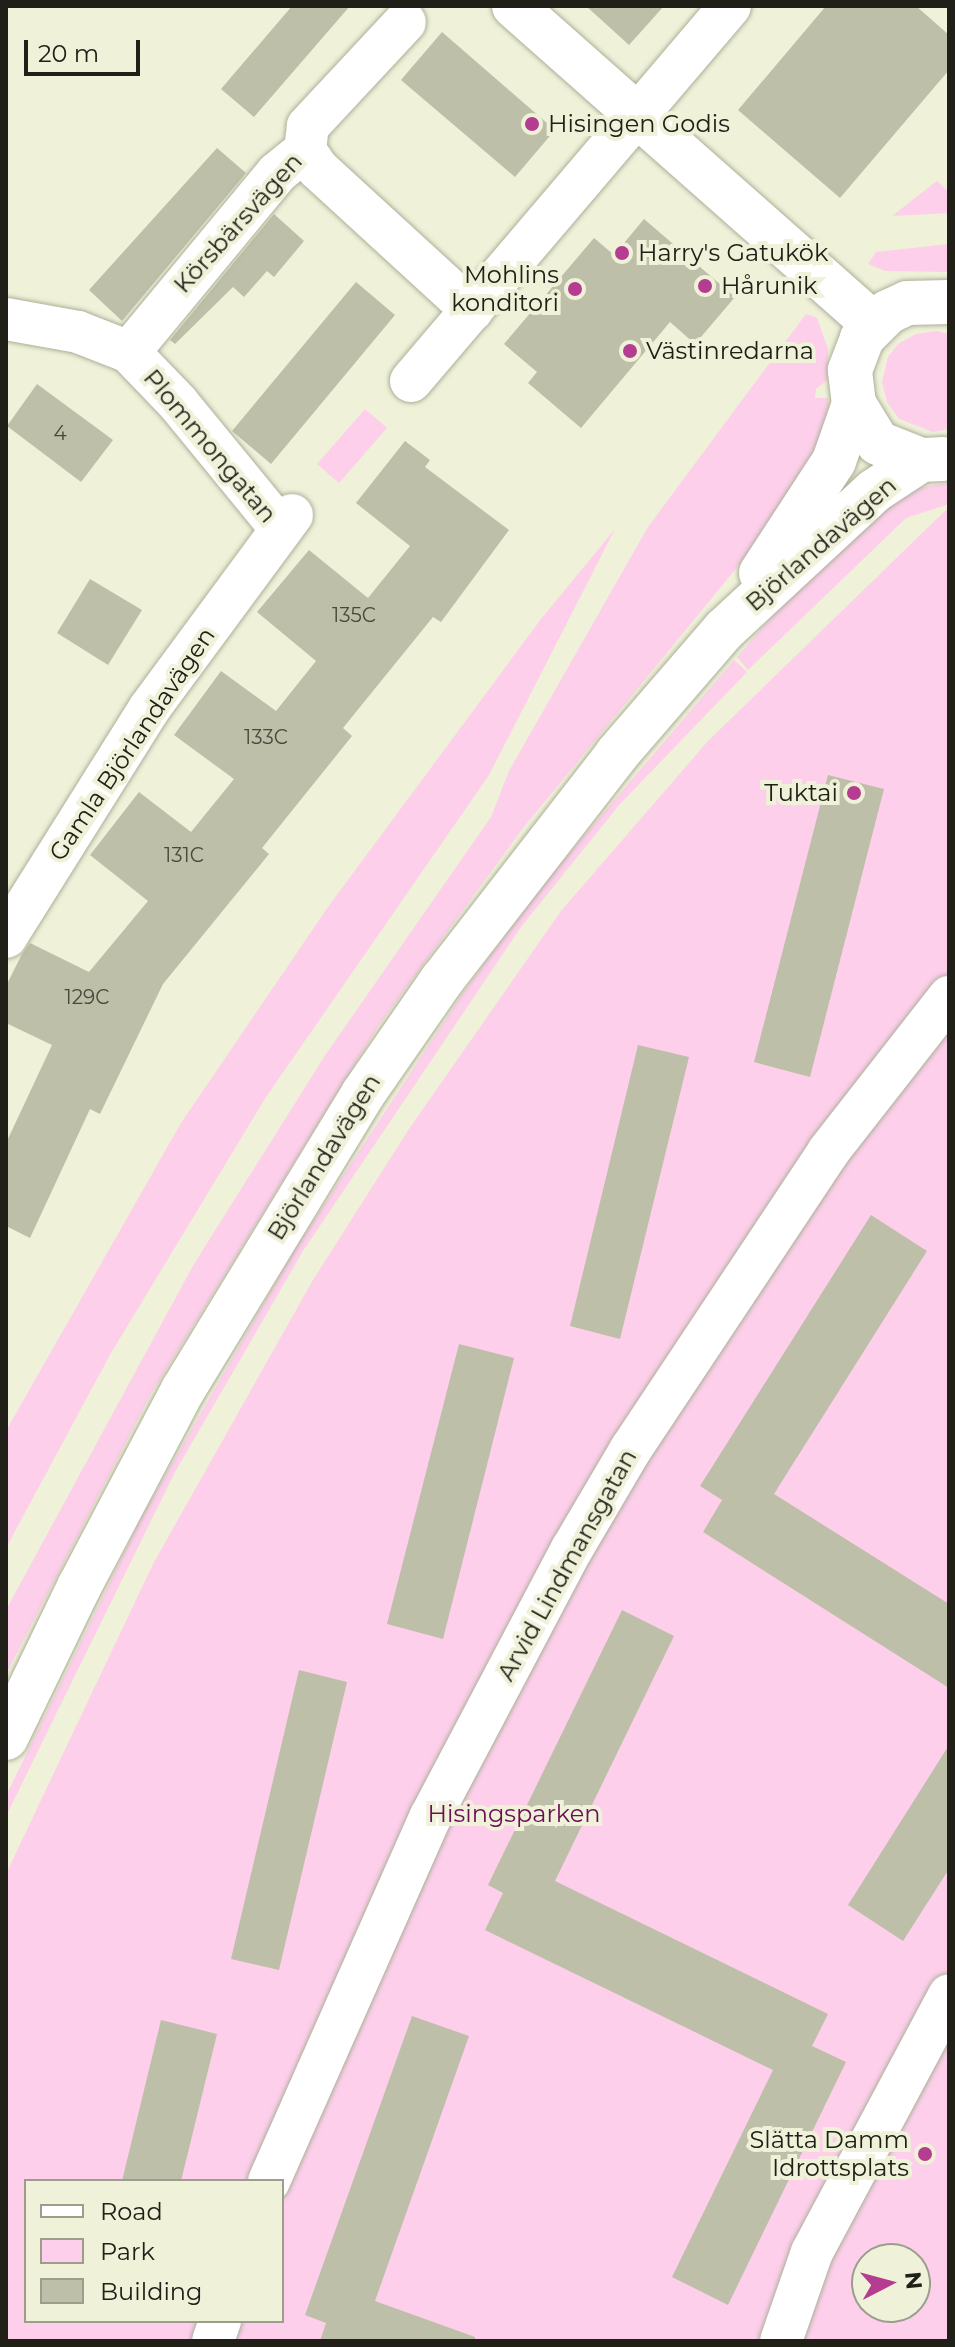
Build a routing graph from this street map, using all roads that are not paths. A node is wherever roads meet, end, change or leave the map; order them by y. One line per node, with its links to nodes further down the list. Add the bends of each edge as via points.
1 (514, 6): 4 (street)
2 (730, 6): 4 (street)
3 (405, 22): 5 (street, Körsbärsvägen, via 308,126)
4 (641, 114): 7 (street); 9 (street)
5 (305, 150): 7 (street, via 318,169); 10 (street, Körsbärsvägen, via 277,173)
6 (949, 302): 9 (street, via 907,303)
7 (472, 310): 11 (street)
8 (6, 319): 10 (street, Plommongatan, via 78,332)
9 (873, 324): 12 (street, Björlandavägen, via 850,370)
10 (129, 352): 14 (street, Plommongatan)
11 (411, 381)
12 (854, 404): 13 (street, Björlandavägen, via 878,443); 15 (street, Björlandavägen, via 834,461)
13 (942, 459): 15 (street, Björlandavägen, via 874,491)
14 (286, 522): 16 (street, Gamla Björlandavägen, via 149,709)
15 (724, 630): 18 (street, Björlandavägen, via 526,867 363,1094 183,1390)
16 (6, 937)
17 (949, 997): 20 (street, Arvid Lindmansgatan, via 828,1152 631,1449 572,1549 431,1816)
18 (6, 1738)
19 (949, 1995): 21 (street, via 812,2252)
20 (270, 2179)
21 (781, 2341)

